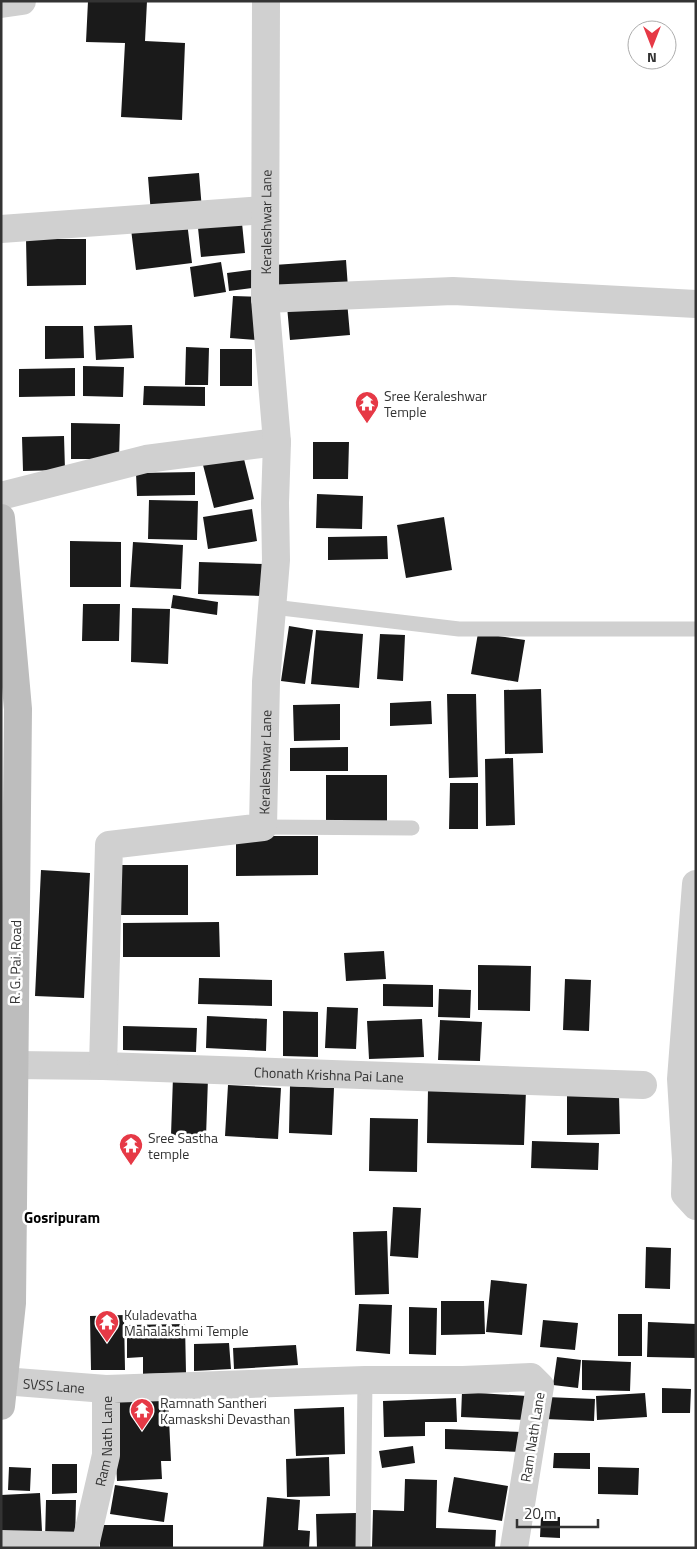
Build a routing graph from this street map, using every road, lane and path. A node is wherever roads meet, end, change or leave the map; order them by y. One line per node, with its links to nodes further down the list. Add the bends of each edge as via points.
1 (22, 1): 3 (street)
2 (266, 1): 4 (street, Keraleshwar Lane)
3 (1, 4)
4 (265, 210): 5 (street); 6 (street, Keraleshwar Lane)
5 (1, 229)
6 (265, 299): 7 (street, via 453,291); 8 (street, Keraleshwar Lane)
7 (696, 304)
8 (277, 442): 9 (street, via 146,459); 11 (street, Keraleshwar Lane)
9 (1, 496)
10 (1, 518): 13 (street, R. G. Pai. Road, via 18,709)
11 (273, 607): 12 (lane, via 459,628); 14 (street, Keraleshwar Lane, via 266,682)
12 (696, 628)
13 (9, 746): 18 (street, R. G. Pai. Road)
14 (262, 827): 15 (lane); 19 (street, Keraleshwar Lane, via 109,844)
15 (412, 828)
16 (696, 884): 17 (street)
17 (690, 1029): 21 (street, via 681,1079 685,1194)
18 (14, 1065): 19 (street, Chonath Krishna Pai Lane); 22 (street, R. G. Pai. Road)
19 (103, 1066): 20 (street, Chonath Krishna Pai Lane)
20 (643, 1085)
21 (696, 1206)
22 (6, 1303): 25 (street, R. G. Pai. Road)
23 (365, 1380): 24 (street, Ram Nath Lane); 27 (lane); 28 (street, Ram Nath Lane, via 531,1377 540,1386)
24 (106, 1389): 25 (street, SVSS Lane); 26 (street, Ram Nath Lane, via 106,1455 85,1546)
25 (2, 1394)
26 (1, 1544)
27 (363, 1548)
28 (514, 1548)

